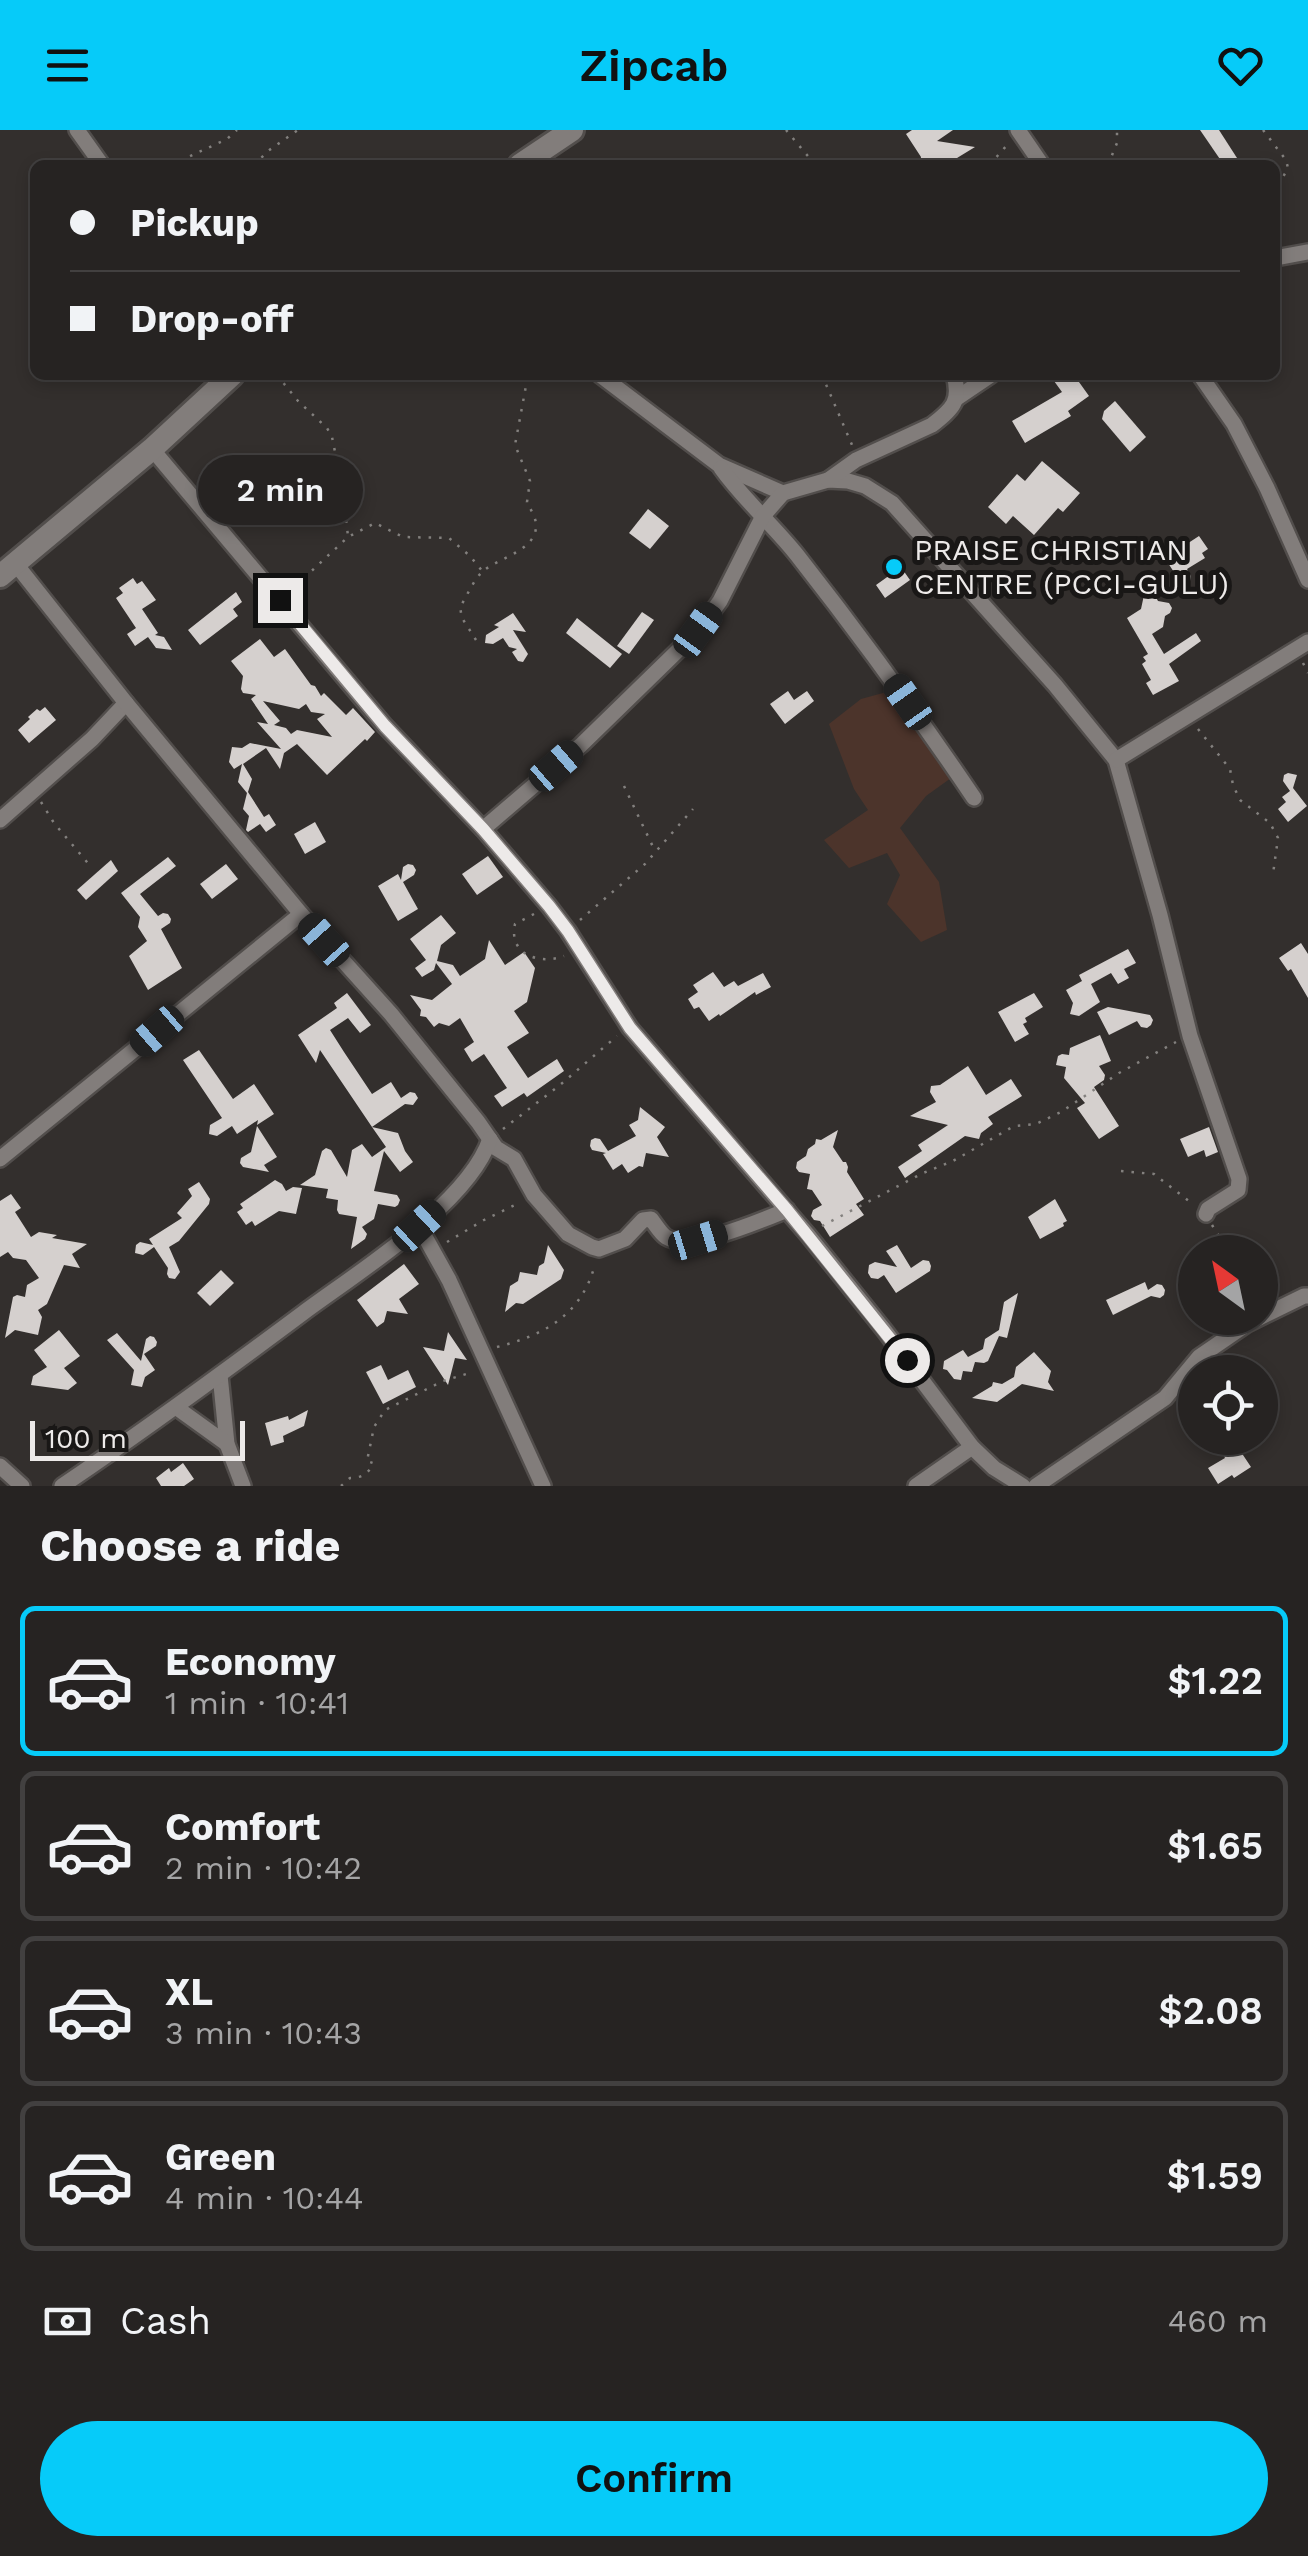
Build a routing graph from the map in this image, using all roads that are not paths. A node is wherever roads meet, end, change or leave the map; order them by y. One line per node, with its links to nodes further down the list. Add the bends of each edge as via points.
1 (77, 130): 4 (street)
2 (572, 130): 5 (main road)
3 (1018, 131): 6 (street)
4 (98, 160)
5 (527, 160)
6 (1038, 160)
7 (1308, 252): 8 (street)
8 (1280, 257)
9 (227, 380): 15 (main road)
10 (607, 380): 16 (street)
11 (955, 380): 14 (street)
12 (983, 380): 14 (street)
13 (1203, 380): 21 (street, via 1234,424)
14 (957, 398): 17 (street, via 932,425)
15 (152, 449): 20 (main road); 27 (street, via 385,726)
16 (719, 465): 18 (street); 19 (street)
17 (828, 480): 18 (street); 24 (street, via 865,486 892,503)
18 (783, 493): 19 (street)
19 (763, 516): 25 (street, via 892,678); 27 (street, via 698,630)
20 (8, 570): 23 (street)
21 (1308, 580)
22 (1308, 642): 24 (street)
23 (126, 704): 26 (street); 28 (street)
24 (1116, 760): 32 (street, via 1190,1036 1240,1185)
25 (974, 798)
26 (0, 820)
27 (483, 829): 31 (street, via 568,931 630,1028)
28 (301, 914): 29 (street); 30 (street)
29 (490, 1138): 31 (street, via 568,1234 592,1248 624,1240 643,1220 651,1219 666,1237 689,1242); 33 (street, via 472,1174)
30 (0, 1159)
31 (787, 1210): 38 (street)
32 (1206, 1214)
33 (419, 1226): 35 (street); 43 (street)
34 (1308, 1296): 46 (street, via 1247,1324 1199,1357 1166,1398)
35 (220, 1375): 36 (street); 37 (street)
36 (176, 1408): 37 (street); 41 (street)
37 (227, 1444): 42 (street)
38 (972, 1448): 44 (street); 45 (street)
39 (0, 1466): 40 (street)
40 (22, 1486)
41 (62, 1486)
42 (243, 1486)
43 (543, 1486)
44 (916, 1486)
45 (1022, 1486)
46 (1036, 1486)

